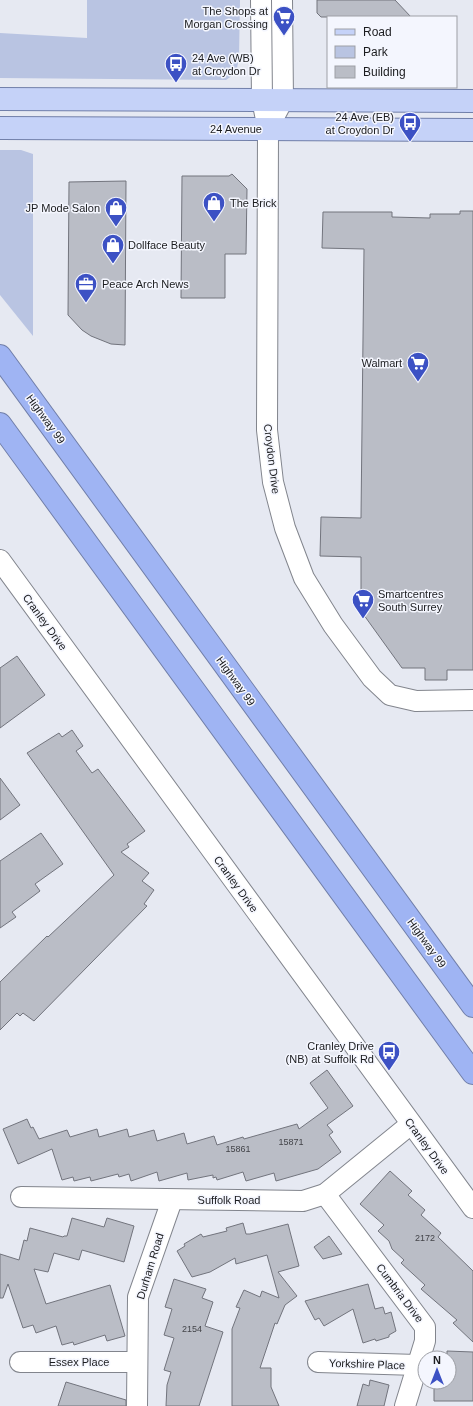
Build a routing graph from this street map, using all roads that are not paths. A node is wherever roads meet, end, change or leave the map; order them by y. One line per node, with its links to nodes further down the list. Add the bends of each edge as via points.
1 (261, 0): 4 (street, Croydon Drive)
2 (282, 0): 4 (street, Croydon Drive)
3 (0, 99): 4 (main road)
4 (272, 100): 5 (main road); 7 (street, Croydon Drive)
5 (473, 101)
6 (0, 128): 7 (main road, 24 Avenue)
7 (268, 129): 8 (main road, 24 Avenue); 12 (street, Croydon Drive, via 267,430 273,482 285,528 308,585 333,625 368,672 390,695 416,701)
8 (473, 130)
9 (0, 356): 13 (highway, Highway 99)
10 (0, 424): 14 (highway)
11 (0, 560): 15 (street, Cranley Drive)
12 (473, 700)
13 (473, 1006)
14 (473, 1073)
15 (411, 1124): 16 (street, Suffolk Road); 19 (street, Cranley Drive)
16 (325, 1194): 18 (street, Suffolk Road, via 303,1200); 20 (street, Cumbria Drive, via 425,1327)
17 (21, 1197): 18 (street, Suffolk Road)
18 (172, 1200): 22 (street, Durham Road, via 138,1297)
19 (473, 1208)
20 (422, 1350)
21 (20, 1362): 22 (street, Essex Place)
22 (138, 1362): 25 (street, Durham Road)
23 (318, 1362): 24 (street, Yorkshire Place)
24 (417, 1366): 26 (street, Cumbria Drive)
25 (138, 1406)
26 (405, 1406)

